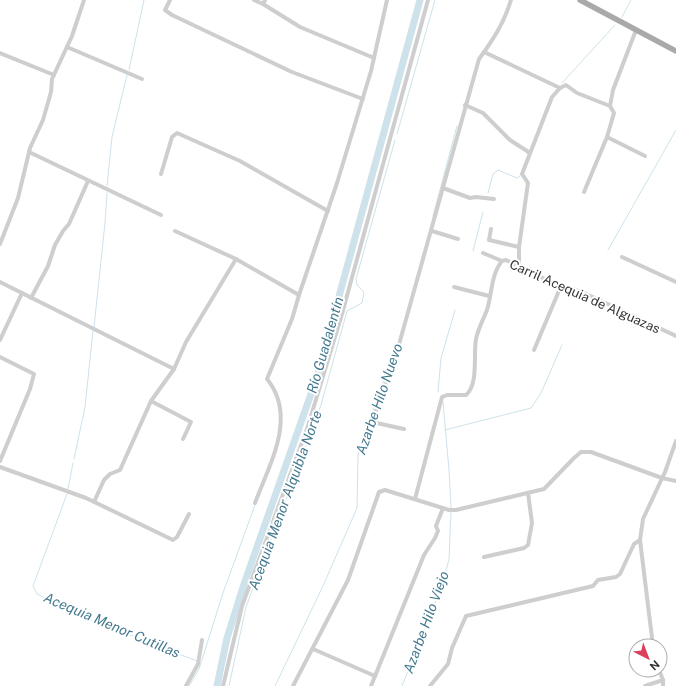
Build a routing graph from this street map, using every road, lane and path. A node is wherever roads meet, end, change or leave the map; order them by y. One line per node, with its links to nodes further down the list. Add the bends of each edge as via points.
1 (84, 0): 10 (street)
2 (170, 0): 18 (street, via 165,10 172,15 292,72)
3 (254, 0): 8 (street)
4 (387, 0): 14 (street)
5 (428, 0): 78 (street, via 342,314 307,429 242,606)
6 (511, 0): 12 (street, via 496,36)
7 (580, 0): 9 (main road)
8 (264, 2): 14 (street, via 300,27)
9 (636, 30): 11 (main road); 20 (street, via 613,90)
10 (67, 47): 15 (street); 16 (street)
11 (676, 51)
12 (484, 52): 17 (street); 19 (street, via 479,59)
13 (0, 53): 15 (street)
14 (374, 58): 18 (street)
15 (54, 74): 22 (street, via 43,120)
16 (142, 79)
17 (560, 88): 20 (street, via 566,86); 23 (street, via 552,97)
18 (362, 99): 30 (street)
19 (465, 105): 23 (street, via 483,113 510,140); 27 (street)
20 (610, 106): 21 (street, via 614,113)
21 (607, 137): 24 (street); 28 (street)
22 (29, 152): 26 (street); 36 (street, via 18,198)
23 (530, 153): 37 (street, via 522,174 528,183)
24 (645, 156)
25 (161, 174): 30 (street, via 172,137 177,133 240,161)
26 (88, 181): 31 (street); 50 (street)
27 (443, 188): 29 (street, via 470,198); 34 (street)
28 (584, 192)
29 (494, 199)
30 (328, 211): 48 (street)
31 (161, 215)
32 (491, 229): 37 (street, via 489,240)
33 (176, 231): 40 (street)
34 (432, 231): 35 (street); 57 (street, via 398,348 372,422)
35 (458, 239)
36 (0, 244)
37 (519, 247): 42 (street)
38 (482, 253): 41 (street)
39 (622, 258): 44 (street)
40 (236, 259): 48 (street); 55 (street, via 186,342)
41 (502, 261): 42 (street, Carril Acequia de Alguazas, via 506,260); 49 (street, Carril Acequia de Alguazas, via 496,271)
42 (519, 266): 45 (street, Carril Acequia de Alguazas)
43 (0, 282): 47 (street)
44 (676, 282)
45 (561, 286): 51 (street, Carril Acequia de Alguazas, via 582,292); 53 (street)
46 (454, 287): 49 (street)
47 (22, 293): 50 (street); 52 (street)
48 (299, 296): 67 (street, via 267,380 274,388 281,406 282,426)
49 (489, 296): 65 (street, Carril Acequia de Alguazas, via 476,339 470,392 466,395 447,394 442,397)
50 (31, 298): 55 (street)
51 (676, 336)
52 (0, 340)
53 (534, 350)
54 (0, 357): 60 (street, via 34,374)
55 (174, 368): 56 (street)
56 (151, 401): 58 (street, via 191,422); 66 (street, via 120,470 104,480)
57 (404, 429)
58 (183, 439)
59 (676, 441): 62 (street)
60 (0, 461)
61 (0, 467): 66 (street)
62 (662, 478): 63 (street); 64 (street, via 599,454 581,452 544,489); 70 (street, via 643,519)
63 (676, 481)
64 (528, 493): 68 (street, via 456,510); 71 (street, via 532,523 528,545)
65 (414, 499): 68 (street); 74 (street, via 386,490 379,492 348,580)
66 (94, 502): 69 (street, via 172,540)
67 (255, 504)
68 (443, 508): 75 (street, via 436,526 438,531 424,555)
69 (189, 514)
70 (640, 540): 72 (street); 81 (street, via 634,544 620,574 616,577 598,580 594,586 466,616 448,664)
71 (484, 557)
72 (652, 638)
73 (202, 640): 77 (street, via 198,664)
74 (313, 649): 75 (street); 79 (street)
75 (375, 676): 80 (street)
76 (663, 680): 82 (street); 83 (street)
77 (186, 686)
78 (223, 686)
79 (293, 686)
80 (370, 686)
81 (430, 686)
82 (645, 686)
83 (663, 686)

